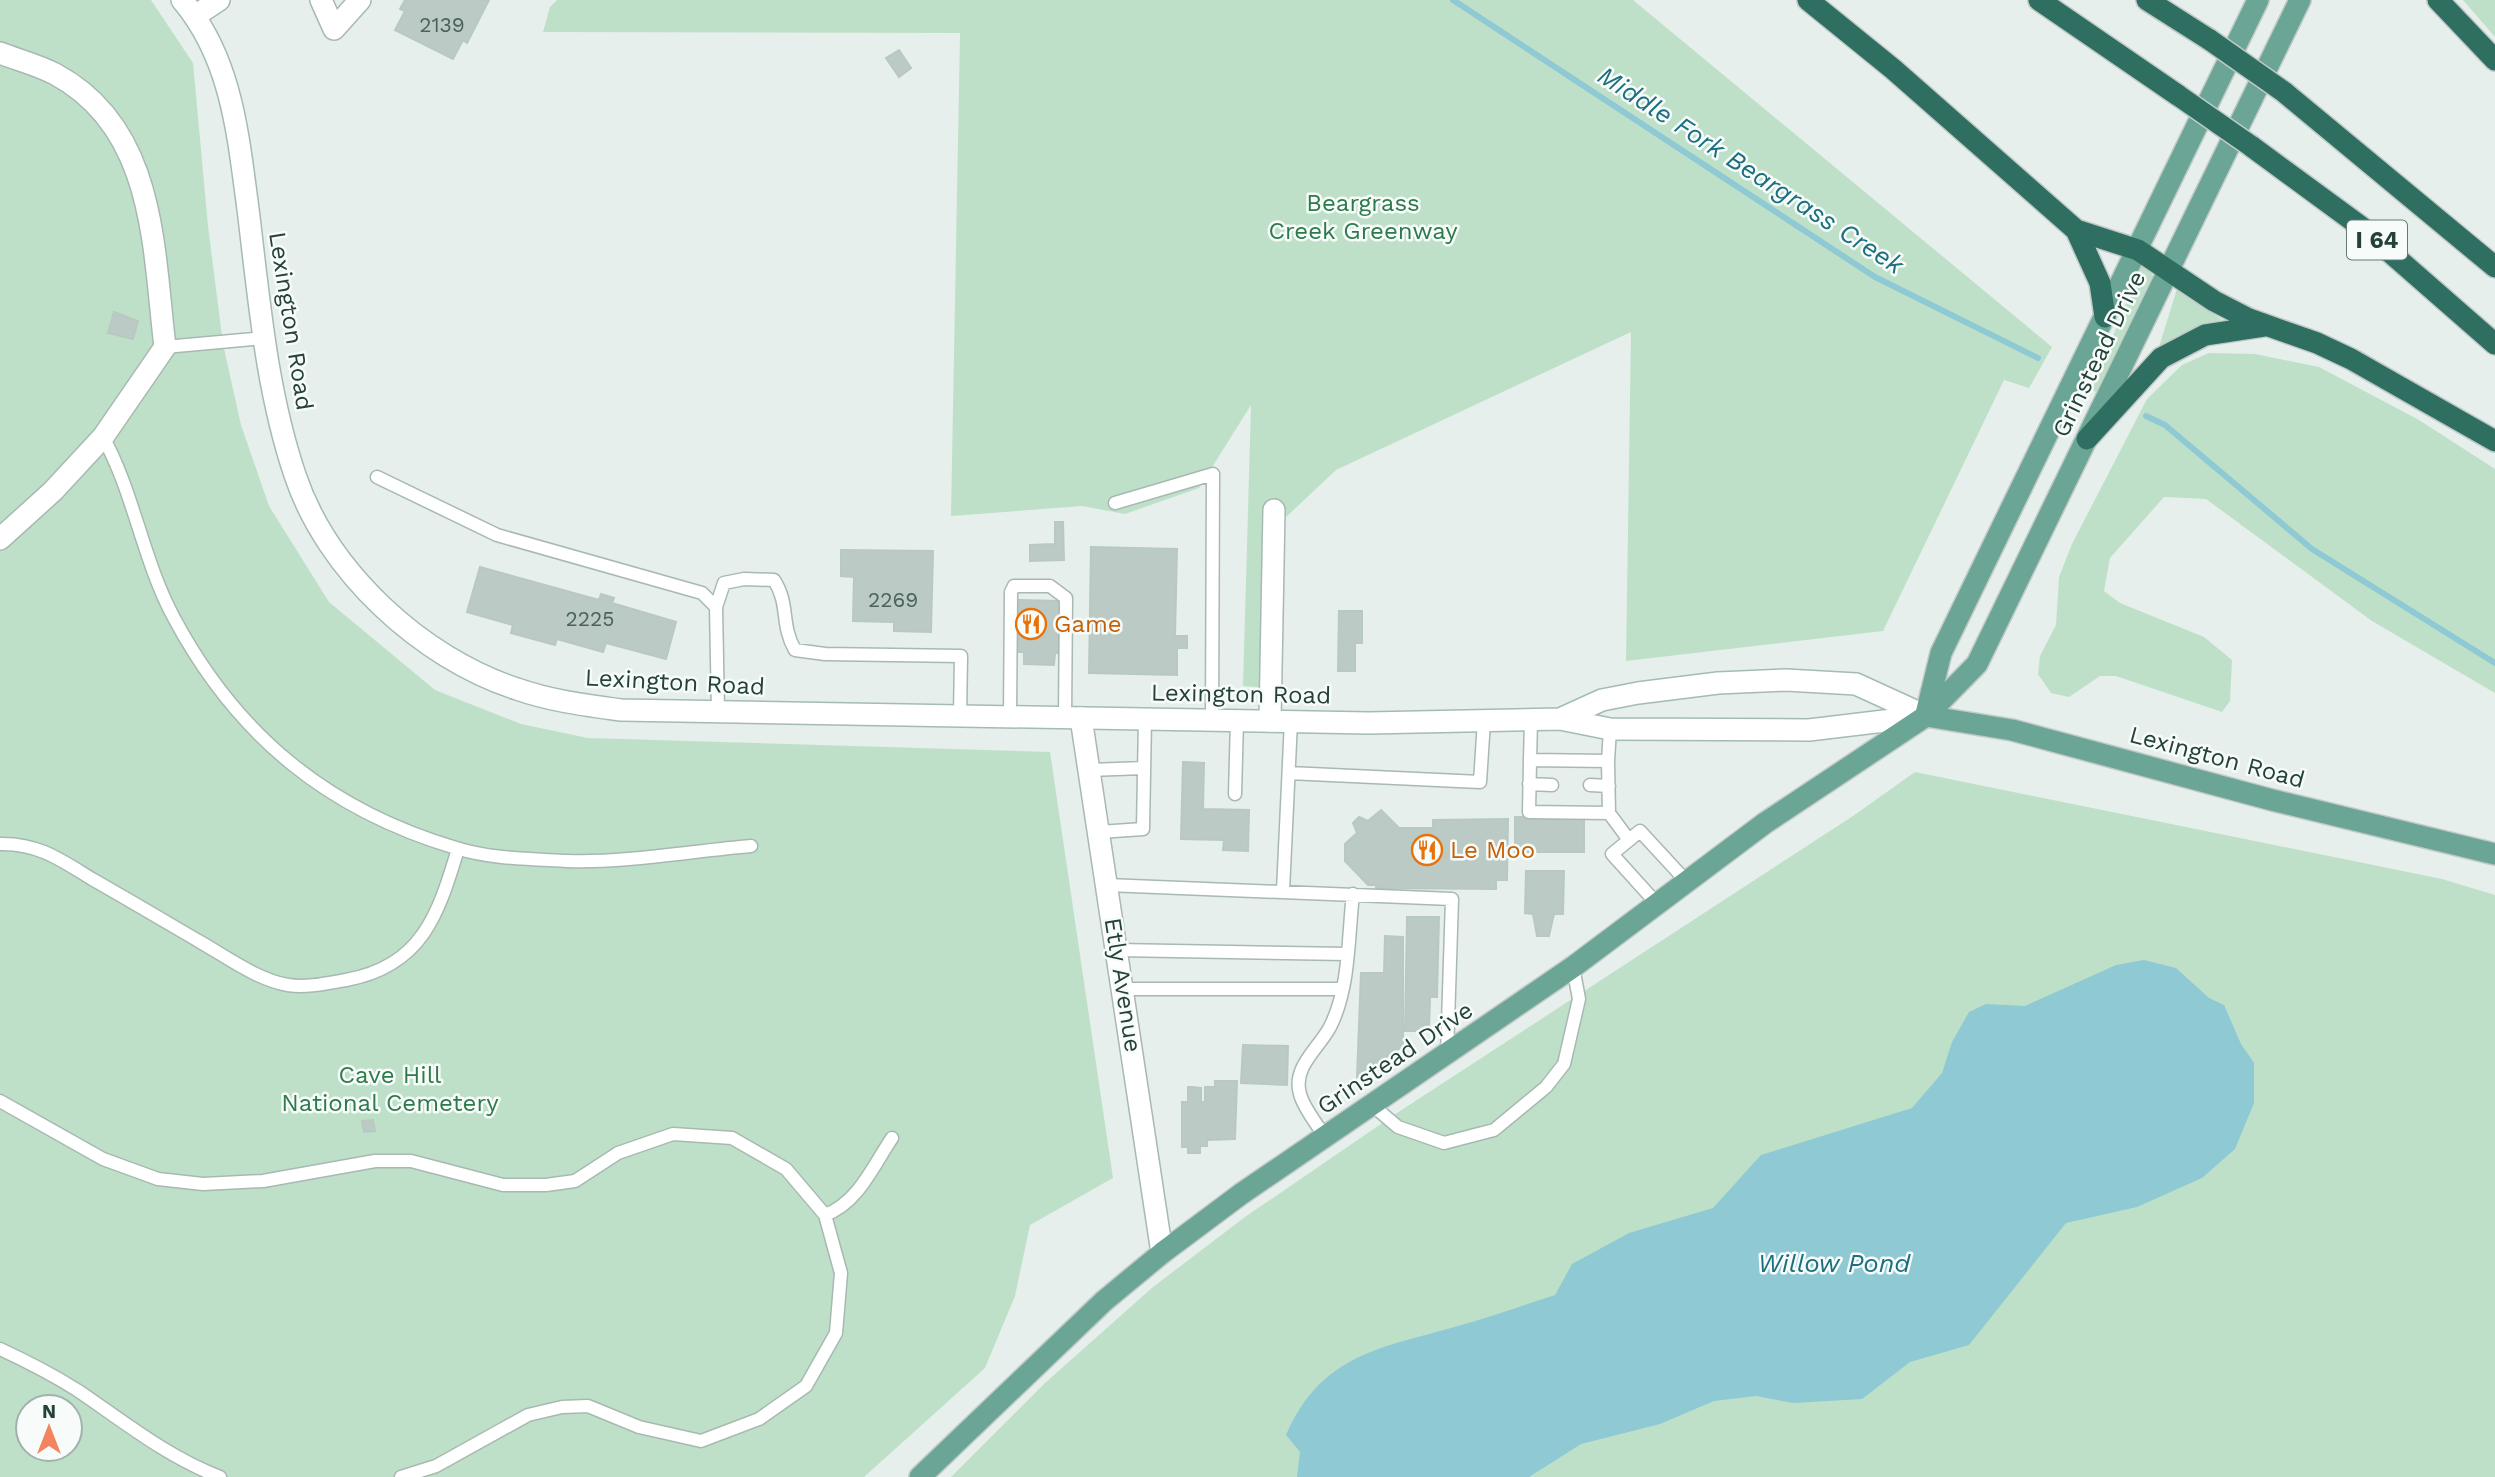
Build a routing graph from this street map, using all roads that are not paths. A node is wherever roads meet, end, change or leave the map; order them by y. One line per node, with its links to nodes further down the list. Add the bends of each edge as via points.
1 (219, 0): 10 (main road)
2 (321, 0): 3 (main road, via 334,29)
3 (360, 0)
4 (1808, 0): 13 (highway)
5 (2039, 0): 20 (highway, I 64, bridge, via 2360,226)
6 (2147, 0): 15 (highway, I 64, bridge, via 2284,92)
7 (2258, 0): 14 (main road, Grinstead Drive)
8 (2300, 0): 16 (main road, Grinstead Drive)
9 (2438, 0): 12 (highway)
10 (188, 8): 19 (main road, Lexington Road, via 218,56 230,94)
11 (0, 53): 21 (main road, via 54,74 78,90 108,118 131,153 143,186 152,236)
12 (2495, 60)
13 (2076, 230): 14 (highway); 17 (highway, via 2100,282)
14 (2138, 250): 16 (highway); 17 (main road, Grinstead Drive)
15 (2495, 267)
16 (2170, 269): 18 (highway, via 2214,301); 23 (main road, Grinstead Drive)
17 (2105, 317): 33 (main road, Grinstead Drive, via 1941,653)
18 (2265, 326): 23 (highway, via 2205,335 2161,358); 24 (highway, via 2351,359)
19 (265, 338): 21 (lane); 30 (main road, Lexington Road, via 276,412 295,477 313,515 364,587 413,631 484,676 559,702 621,710)
20 (2495, 344)
21 (165, 347): 22 (main road)
22 (103, 437): 28 (main road); 58 (lane, via 157,581 220,693 280,756 319,788 412,833)
23 (2087, 439): 33 (main road, Grinstead Drive, via 1977,664)
24 (2495, 440)
25 (377, 477): 29 (lane, via 497,535 702,593)
26 (1115, 503): 37 (lane, via 1213,474)
27 (1274, 510): 39 (main road)
28 (0, 539)
29 (716, 607): 30 (lane); 31 (lane, via 724,583 774,580 783,595 786,635 795,650 961,656)
30 (718, 712): 31 (main road, Lexington Road)
31 (960, 716): 32 (main road, Lexington Road)
32 (1010, 716): 34 (main road, Lexington Road); 34 (lane, via 1011,592 1014,586 1050,586 1066,598)
33 (1926, 716): 36 (main road, Lexington Road, via 1856,684 1786,680 1651,691 1602,700); 42 (main road, Lexington Road, via 1809,730); 59 (main road, Lexington Road, via 2012,730); 60 (main road, Grinstead Drive, via 1765,823)
34 (1073, 717): 35 (main road, Lexington Road); 46 (main road, Etly Avenue)
35 (1145, 719): 37 (main road, Lexington Road); 45 (lane)
36 (1560, 719): 40 (main road, Lexington Road); 42 (main road, Lexington Road)
37 (1212, 720): 38 (main road, Lexington Road)
38 (1237, 720): 39 (main road, Lexington Road); 52 (lane)
39 (1281, 721): 41 (main road, Lexington Road); 47 (lane)
40 (1531, 721): 41 (main road, Lexington Road); 43 (lane)
41 (1484, 722): 47 (lane, via 1480,782)
42 (1610, 729): 44 (lane)
43 (1530, 760): 44 (lane); 48 (lane)
44 (1608, 761): 51 (lane)
45 (1144, 768): 46 (lane); 54 (lane, via 1143,829)
46 (1089, 769): 54 (main road, Etly Avenue)
47 (1289, 774): 62 (lane)
48 (1529, 784): 49 (lane); 53 (lane, via 1529,812)
49 (1552, 785)
50 (1590, 785): 51 (lane)
51 (1609, 786): 53 (lane)
52 (1235, 794)
53 (1609, 813): 55 (lane)
54 (1099, 832): 61 (main road, Etly Avenue)
55 (1629, 840): 60 (lane, via 1640,831); 64 (lane, via 1612,854)
56 (0, 844): 58 (lane, via 24,844 56,857 233,961 288,985 356,978 387,968 414,949 432,922)
57 (751, 846): 58 (lane, via 570,861)
58 (458, 849)
59 (2495, 854)
60 (1687, 883): 64 (main road, Grinstead Drive)
61 (1107, 885): 62 (lane); 65 (main road, Etly Avenue)
62 (1283, 891): 63 (lane)
63 (1353, 894): 66 (lane); 70 (lane, via 1452,899)
64 (1658, 905): 67 (main road, Grinstead Drive)
65 (1117, 950): 66 (lane); 68 (main road, Etly Avenue)
66 (1347, 954): 69 (lane)
67 (1573, 968): 70 (main road, Grinstead Drive); 72 (lane, via 1579,999 1563,1064 1546,1087 1494,1130 1444,1143 1398,1127)
68 (1123, 989): 69 (lane); 76 (main road, Etly Avenue)
69 (1341, 989): 73 (lane, via 1330,1027 1300,1075 1300,1094)
70 (1447, 1054): 72 (main road, Grinstead Drive)
71 (0, 1101): 75 (lane, via 103,1159 158,1179 203,1184 263,1181 375,1161 411,1161 503,1185 547,1185 575,1181 618,1153 673,1134 732,1138 786,1169)
72 (1372, 1105): 73 (main road, Grinstead Drive)
73 (1325, 1137): 76 (main road, Grinstead Drive)
74 (891, 1138): 75 (lane, via 855,1195 841,1209)
75 (824, 1215): 79 (lane, via 841,1273 836,1333 806,1386 759,1419 701,1441 639,1427 588,1406 562,1407 528,1415 436,1466)
76 (1163, 1253): 80 (main road, Grinstead Drive, via 1104,1301)
77 (0, 1349): 78 (lane, via 74,1388 140,1434)
78 (220, 1477)
79 (401, 1477)
80 (920, 1477)

